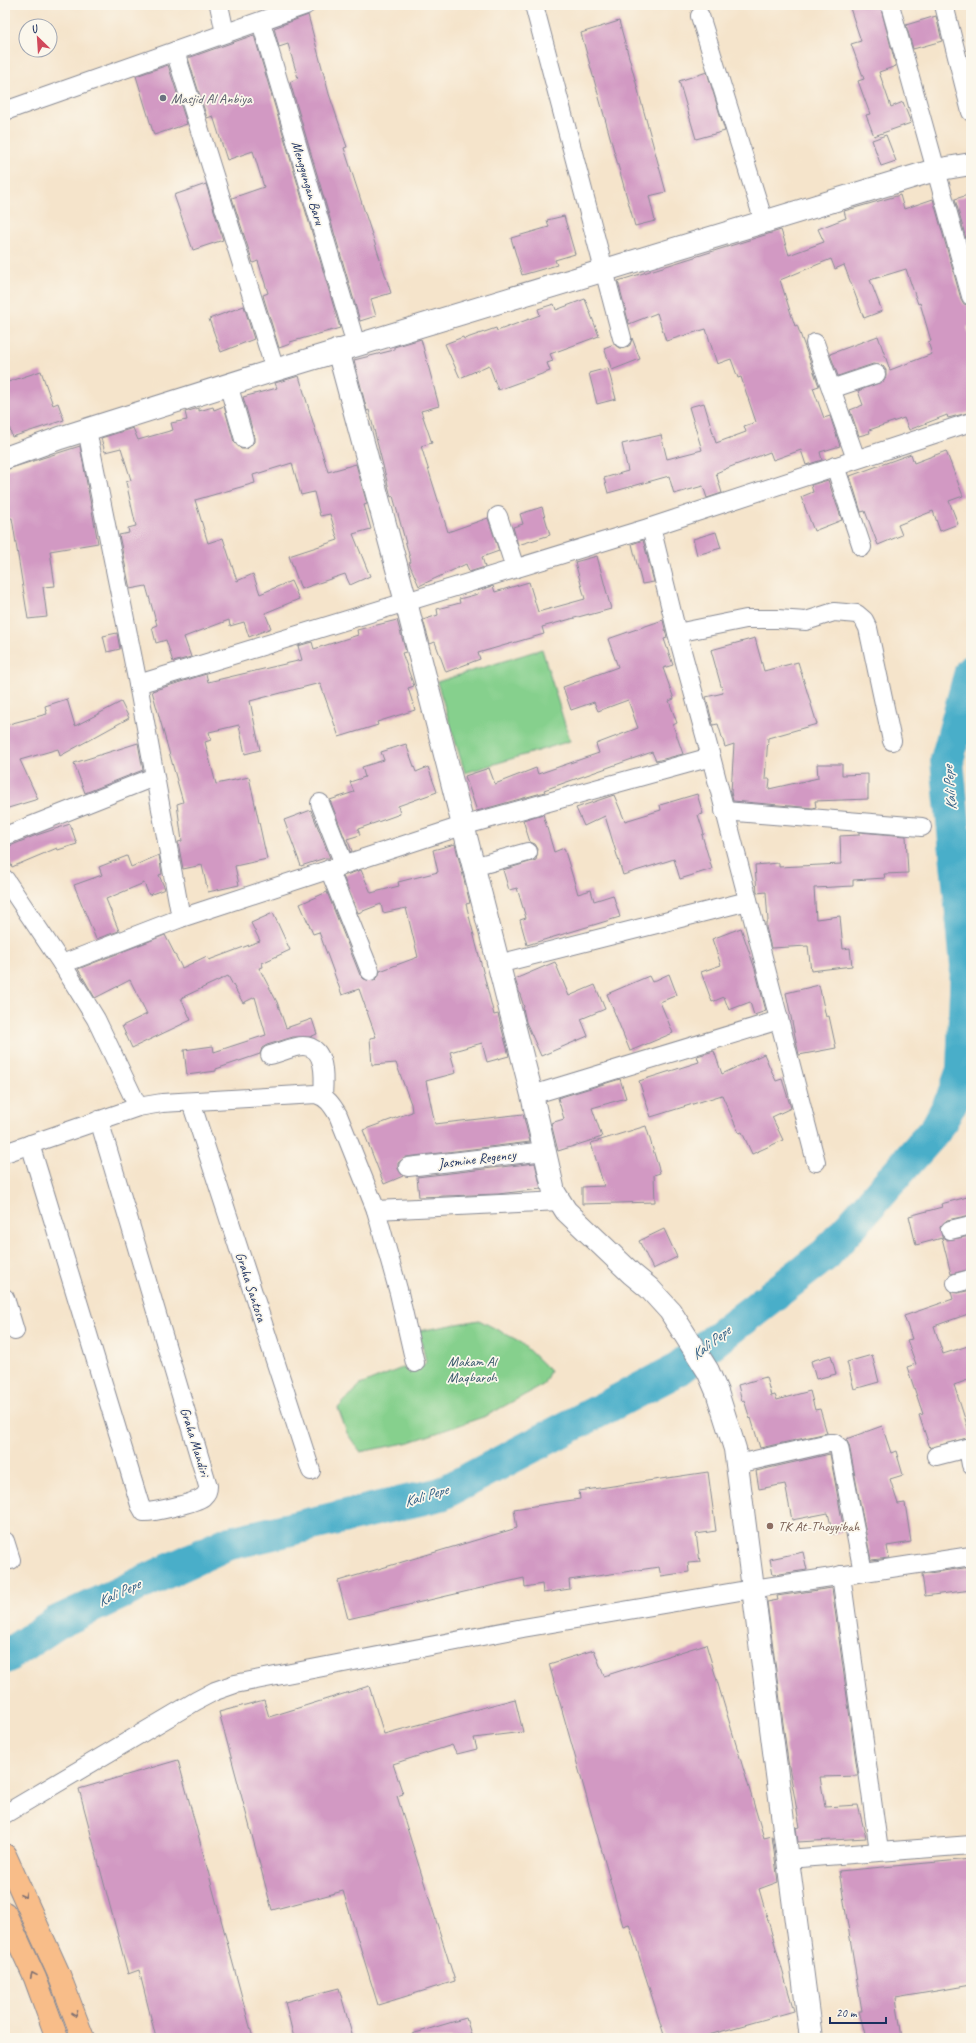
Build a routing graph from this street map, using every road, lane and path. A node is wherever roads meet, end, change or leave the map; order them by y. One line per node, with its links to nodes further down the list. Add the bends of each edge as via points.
1 (219, 5): 8 (street)
2 (306, 5): 7 (street)
3 (534, 5): 15 (street)
4 (890, 5): 13 (street)
5 (944, 5): 11 (street)
6 (700, 16): 14 (street)
7 (261, 22): 8 (street); 19 (street, Menggungan Baru)
8 (225, 33): 9 (street)
9 (175, 51): 10 (street); 20 (street)
10 (5, 112)
11 (971, 112)
12 (971, 164): 13 (street)
13 (935, 170): 14 (street); 16 (street)
14 (764, 222): 15 (street)
15 (605, 270): 17 (street); 19 (street)
16 (971, 296)
17 (622, 338)
18 (815, 343): 23 (street)
19 (347, 348): 20 (street); 34 (street)
20 (275, 370): 22 (street)
21 (876, 374): 23 (street)
22 (228, 384): 25 (street); 26 (street)
23 (831, 389): 28 (street)
24 (971, 422): 28 (street)
25 (87, 430): 27 (street); 36 (street)
26 (244, 439)
27 (5, 458)
28 (856, 460): 29 (street)
29 (835, 466): 31 (street); 32 (street)
30 (498, 516): 33 (street)
31 (651, 527): 33 (street); 35 (street)
32 (862, 547)
33 (515, 568): 34 (street)
34 (406, 602): 36 (street); 42 (street)
35 (677, 633): 37 (street, via 746,620 806,621 834,612 857,614 868,628); 38 (street)
36 (138, 684): 39 (street)
37 (892, 741)
38 (711, 757): 41 (street); 42 (street)
39 (154, 777): 44 (street); 50 (street)
40 (320, 803): 46 (street)
41 (724, 811): 43 (street); 49 (street)
42 (462, 826): 46 (street); 47 (street)
43 (922, 827)
44 (5, 836)
45 (528, 852): 47 (street)
46 (336, 867): 50 (street); 53 (street)
47 (473, 867): 52 (street)
48 (5, 879): 51 (street)
49 (748, 901): 52 (street); 54 (street)
50 (181, 918): 51 (street)
51 (62, 964): 59 (street, via 110,1045)
52 (498, 964): 56 (street)
53 (370, 971)
54 (779, 1020): 56 (street); 64 (street)
55 (270, 1055): 57 (street, via 303,1046 312,1047 322,1064)
56 (532, 1095): 63 (street)
57 (323, 1096): 58 (street, via 304,1094); 67 (street, via 332,1104 338,1115)
58 (191, 1102): 59 (street); 76 (street, Graha Santosa)
59 (138, 1107): 60 (street)
60 (99, 1120): 61 (street); 61 (street, Graha Mandiri, via 208,1486 202,1498 154,1512 144,1512 140,1505)
61 (30, 1144): 62 (street)
62 (6, 1147)
63 (545, 1151): 65 (street, Jasmine Regency); 66 (street, via 550,1179)
64 (816, 1162)
65 (408, 1167)
66 (560, 1201): 67 (street); 75 (street, via 566,1211 649,1288 670,1311 708,1371 725,1414)
67 (376, 1210): 72 (street)
68 (971, 1224): 69 (street)
69 (950, 1230)
70 (5, 1298): 71 (street)
71 (15, 1331)
72 (415, 1363)
73 (970, 1453): 74 (street)
74 (936, 1456)
75 (738, 1464): 80 (street, via 829,1443 839,1447); 82 (street)
76 (311, 1471)
77 (5, 1541): 79 (street)
78 (971, 1556): 80 (street)
79 (11, 1560)
80 (863, 1572): 81 (street)
81 (841, 1575): 82 (street); 85 (street)
82 (752, 1589): 83 (street, via 524,1628 235,1684 196,1701); 87 (street)
83 (5, 1814)
84 (971, 1845): 85 (street)
85 (879, 1851): 87 (street)
86 (6, 1857): 90 (highway, one-way to 90, via 58,1972)
87 (787, 1859): 91 (street)
88 (5, 1913): 89 (highway, one-way to 88, via 35,1978)
89 (57, 2038)
90 (83, 2038)
91 (811, 2038)

